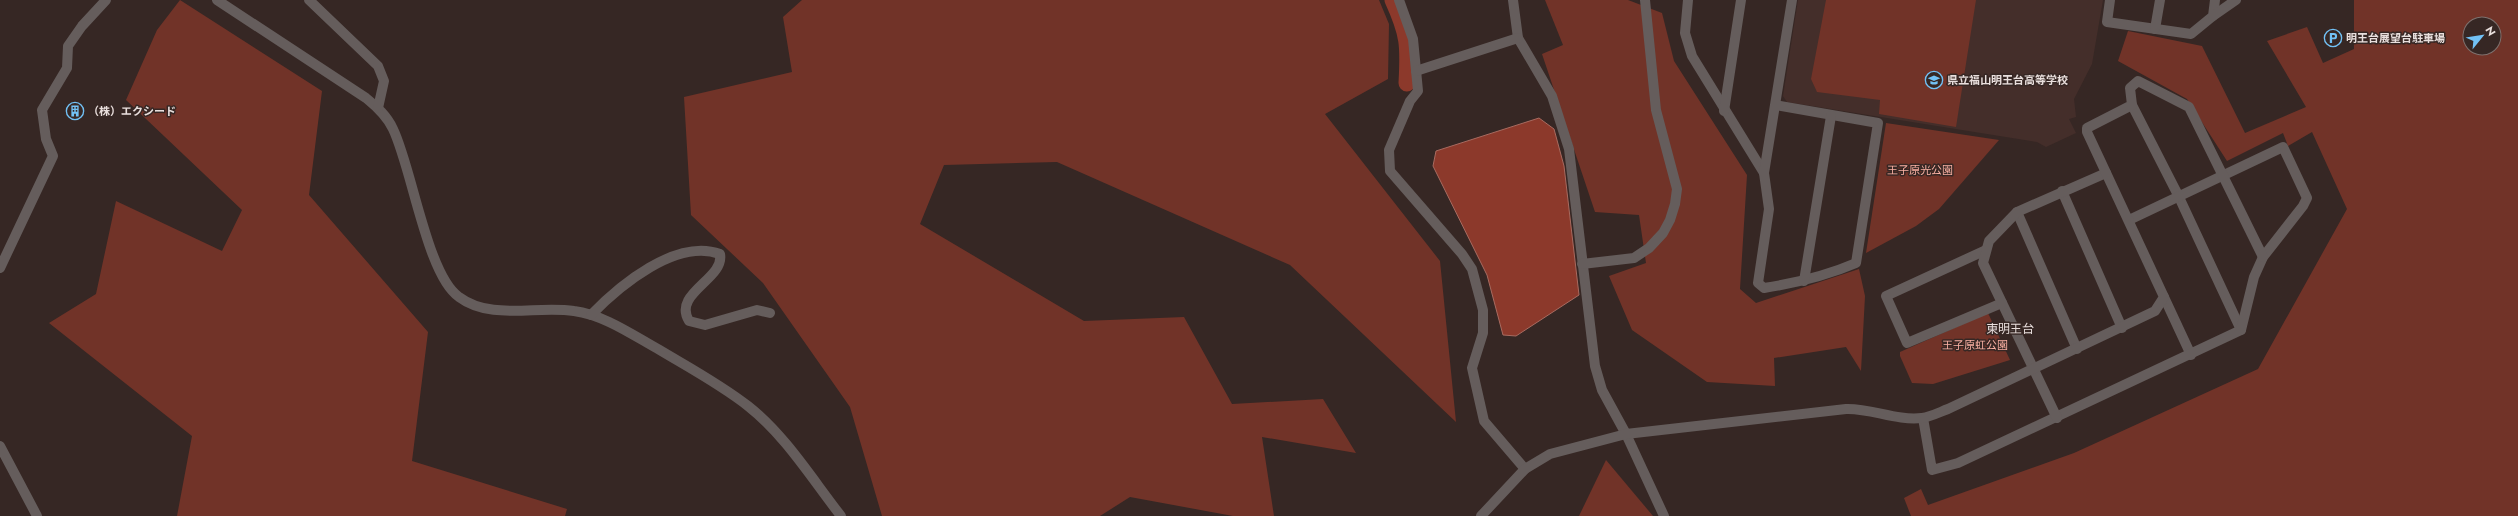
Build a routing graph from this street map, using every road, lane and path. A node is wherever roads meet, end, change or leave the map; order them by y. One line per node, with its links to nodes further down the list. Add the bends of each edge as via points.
1 (106, 0): 33 (street, via 68,46 68,68 42,110 46,139 53,156)
2 (217, 0): 20 (street)
3 (309, 0): 20 (street, via 378,66 384,81)
4 (1399, 0): 17 (street, via 1413,39)
5 (1512, 0): 16 (street)
6 (1646, 0): 32 (street, via 1656,110 1677,189 1675,204 1663,233 1649,248 1634,258)
7 (1688, 0): 21 (street, via 1685,33 1692,56)
8 (1741, 0): 21 (street)
9 (1792, 0): 18 (street)
10 (2110, 0): 15 (street, via 2106,22)
11 (2160, 0): 15 (street)
12 (2215, 0): 14 (street)
13 (2236, 0): 14 (street)
14 (2213, 16): 15 (street, via 2191,34)
15 (2155, 29)
16 (1518, 38): 17 (street); 32 (street, via 1552,96 1562,124 1569,149)
17 (1416, 71): 48 (street, via 1418,91 1410,101 1390,150 1390,171 1472,269 1483,310 1483,334 1472,368 1484,422)
18 (1775, 105): 22 (street); 23 (street)
19 (2132, 105): 24 (street, via 2087,128); 25 (street, via 2130,88 2138,81 2189,107); 27 (street)
20 (378, 108): 38 (street, via 399,142 435,258 451,290 471,304 484,308 574,311)
21 (1724, 111): 23 (street)
22 (1831, 116): 34 (street); 34 (street, via 1878,123 1856,262 1835,272)
23 (1764, 173): 34 (street, via 1770,209 1758,283 1764,288)
24 (2106, 173): 26 (street); 29 (street)
25 (2222, 176): 27 (street); 31 (street); 31 (street, via 2283,147 2307,198)
26 (2062, 191): 28 (street); 39 (street)
27 (2178, 195): 29 (street); 40 (street)
28 (2017, 212): 30 (street, via 1990,241); 41 (street)
29 (2129, 220): 35 (street)
30 (1986, 250): 36 (street, via 1983,263); 36 (street, via 1886,296 1907,343)
31 (2262, 257): 40 (street, via 2254,277)
32 (1582, 264): 46 (street, via 1594,366 1602,390)
33 (0, 268)
34 (1804, 281)
35 (2164, 297): 39 (street, via 2155,311); 42 (street)
36 (2002, 303): 43 (street)
37 (770, 313): 38 (street, via 757,310 705,325 689,321 686,314 690,299 698,287 717,269 721,259 720,254 713,251 696,250 663,261 634,277)
38 (591, 315): 50 (street, via 627,331 749,406 777,435)
39 (2122, 328): 41 (street)
40 (2241, 330): 42 (street)
41 (2077, 349): 43 (street)
42 (2191, 355): 45 (street)
43 (2033, 369): 44 (street); 45 (street)
44 (1923, 418): 45 (street, via 1932,470 1958,463); 46 (street, via 1905,418 1859,408)
45 (2057, 418)
46 (1626, 434): 48 (street, via 1550,454); 52 (street)
47 (0, 446): 49 (street)
48 (1525, 469): 51 (street)
49 (36, 516)
50 (841, 516)
51 (1481, 516)
52 (1664, 516)

